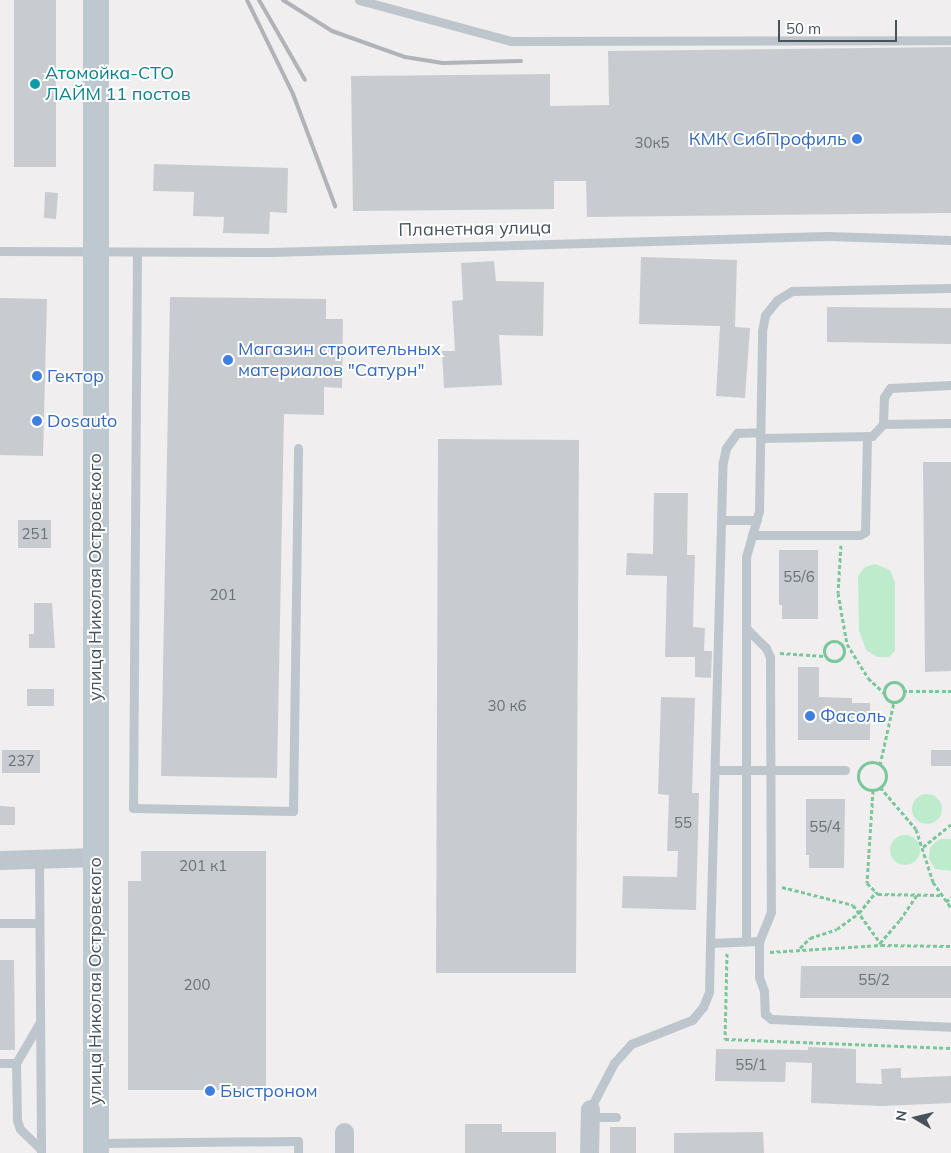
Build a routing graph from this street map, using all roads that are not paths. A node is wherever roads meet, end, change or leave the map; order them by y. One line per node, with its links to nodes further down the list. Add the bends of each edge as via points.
1 (96, 0): 6 (street, улица Николая Островского)
2 (359, 0): 3 (lane, via 511,41)
3 (951, 40)
4 (951, 240): 7 (lane, Планетная улица, via 828,236 271,252)
5 (0, 251): 6 (lane, Планетная улица)
6 (96, 252): 7 (lane, Планетная улица); 23 (street, улица Николая Островского)
7 (137, 252): 14 (lane, via 132,808 293,811)
8 (951, 288): 12 (lane, via 792,291 777,300 765,315 762,331)
9 (951, 385): 11 (lane, via 890,388 884,397)
10 (951, 423): 11 (lane)
11 (883, 424): 13 (lane, via 879,431)
12 (760, 435): 13 (lane); 15 (lane, via 737,433 726,448); 16 (lane)
13 (867, 437): 17 (lane, via 867,527 860,535)
14 (298, 448)
15 (722, 520): 16 (lane); 19 (lane)
16 (757, 520): 17 (lane)
17 (752, 535): 18 (lane, via 746,557)
18 (746, 628): 20 (lane); 21 (lane, via 769,652)
19 (716, 770): 20 (lane); 30 (lane)
20 (746, 770): 21 (lane); 28 (lane)
21 (770, 770): 22 (lane); 29 (lane, via 770,920)
22 (845, 770)
23 (95, 857): 24 (street); 38 (street, улица Николая Островского)
24 (39, 859): 25 (street); 27 (lane)
25 (0, 860)
26 (0, 923): 27 (lane)
27 (39, 923): 31 (lane)
28 (746, 941): 29 (lane); 30 (lane)
29 (759, 941): 32 (lane, via 759,977 764,987 767,1018)
30 (710, 942): 35 (lane, via 709,992 703,1007 692,1020 631,1044 614,1063)
31 (40, 1022): 33 (lane); 39 (lane)
32 (951, 1027)
33 (16, 1063): 34 (lane); 39 (lane, via 18,1125)
34 (0, 1064)
35 (590, 1113): 36 (lane); 42 (street)
36 (616, 1117)
37 (344, 1132): 41 (street)
38 (96, 1148): 40 (lane, via 298,1141)
39 (41, 1151)
40 (298, 1153)
41 (344, 1153)
42 (589, 1153)

